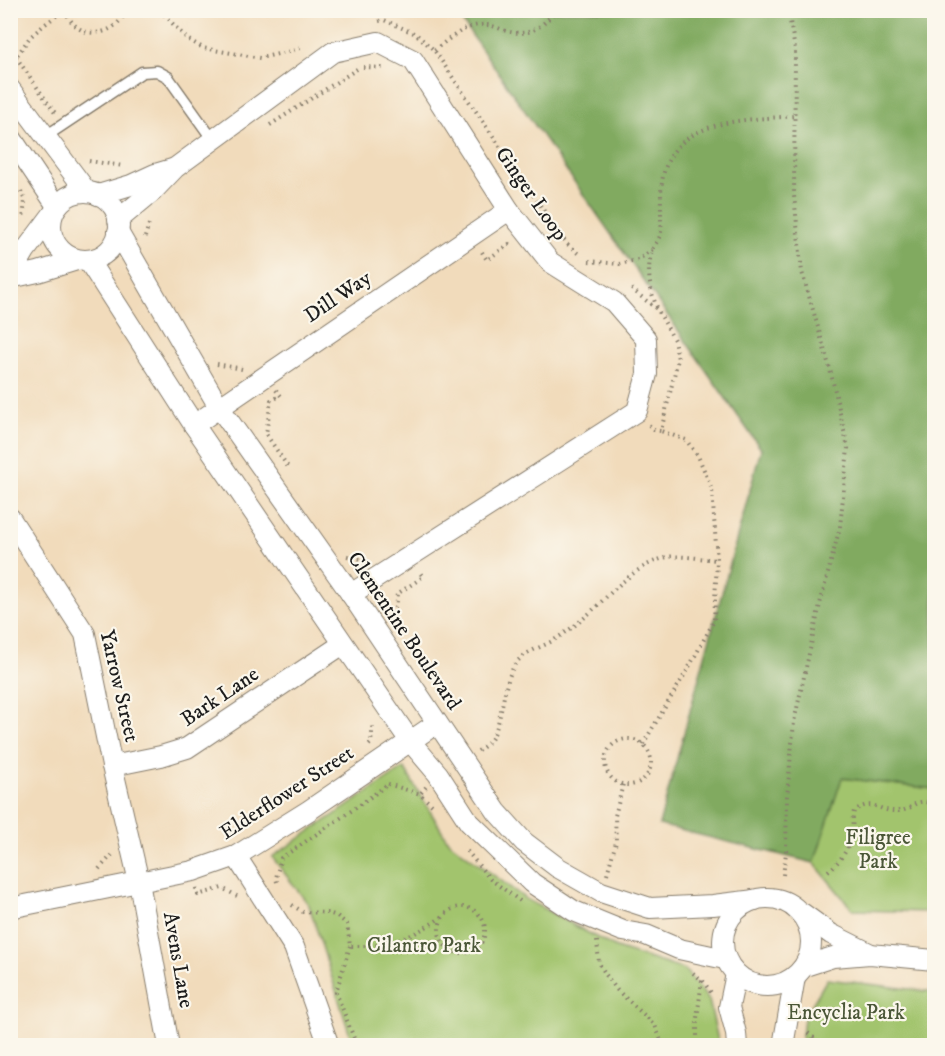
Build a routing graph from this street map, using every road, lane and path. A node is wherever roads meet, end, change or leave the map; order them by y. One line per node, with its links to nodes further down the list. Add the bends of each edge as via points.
1 (65, 10): 2 (path, via 78,27 99,33 118,23); 10 (path, via 30,37)
2 (126, 10)
3 (160, 10): 7 (path, via 187,39 203,48 260,58)
4 (556, 10): 9 (path, via 535,30 510,32 481,25)
5 (788, 10): 13 (path, via 795,49)
6 (374, 23): 9 (path, via 384,20 416,34)
7 (311, 45)
8 (10, 50): 10 (path)
9 (434, 51): 32 (path, via 566,243)
10 (16, 57): 14 (path)
11 (386, 68): 15 (path, via 360,67)
12 (10, 89): 17 (street)
13 (795, 116): 29 (path, via 714,125 689,136 675,150 665,170 661,232); 65 (path, via 794,196 802,272 848,448 840,526 794,722)
14 (63, 124): 17 (lane); 18 (lane, via 142,72 157,71 168,77)
15 (263, 130)
16 (10, 136): 24 (street)
17 (46, 136): 22 (street)
18 (213, 140): 21 (street, Ginger Loop, via 175,168 155,174); 23 (street, Ginger Loop, via 333,52 378,42 413,60)
19 (89, 161): 21 (path, via 126,167)
20 (21, 190): 30 (path, via 24,216 16,230)
21 (141, 190): 22 (street, Ginger Loop); 25 (street, Ginger Loop); 27 (path, via 154,210 144,235)
22 (93, 193): 24 (street, via 76,193); 25 (street, via 115,210)
23 (509, 210): 26 (street, Dill Way); 44 (street, Ginger Loop, via 550,262 614,302 646,339 647,374 637,411)
24 (55, 211): 30 (street); 31 (street, via 50,227 52,238 66,256)
25 (118, 226): 31 (street, via 115,242 108,251); 39 (street, Clementine Boulevard)
26 (471, 236): 28 (path, via 488,260 509,244); 38 (street, Dill Way)
27 (146, 245)
28 (516, 246)
29 (653, 248): 32 (path, via 638,260 619,264); 36 (path, via 650,284)
30 (27, 249): 34 (street)
31 (83, 260): 34 (street); 40 (street)
32 (589, 261): 33 (path)
33 (598, 268)
34 (10, 278)
35 (624, 285): 36 (path)
36 (658, 310): 45 (path, via 674,340 678,359 661,431 686,440 698,456 712,489)
37 (212, 356): 38 (path, via 218,365 253,371 259,366)
38 (265, 375): 39 (street, Dill Way); 41 (path, via 281,396 271,400 266,434)
39 (219, 407): 40 (street, Dill Way); 47 (street, Clementine Boulevard)
40 (194, 425): 49 (street)
41 (290, 470)
42 (10, 518): 56 (street, Yarrow Street, via 85,634)
43 (347, 556): 46 (path)
44 (409, 556): 47 (street, Ginger Loop); 48 (path, via 423,577 397,594)
45 (717, 560): 53 (path, via 714,621); 55 (path, via 668,556 637,569 572,628 532,650 514,666 490,741)
46 (376, 562)
47 (351, 594): 51 (street, Clementine Boulevard)
48 (393, 622)
49 (344, 644): 52 (street); 56 (street, Bark Lane, via 187,748)
50 (374, 716): 54 (path, via 371,743)
51 (437, 723): 52 (street, Elderflower Street); 55 (street, Clementine Boulevard)
52 (410, 741): 61 (street, Elderflower Street); 79 (street, via 438,774 469,822 532,883 574,911)
53 (643, 744): 57 (path, via 651,757 649,772 638,783); 57 (path, via 628,739 609,750 607,770 610,777)
54 (363, 749)
55 (463, 760): 70 (street, Clementine Boulevard, via 496,812 524,842 601,892 650,908)
56 (112, 766): 67 (street, Yarrow Street)
57 (622, 784): 66 (path, via 615,816 616,842)
58 (420, 794): 68 (path, via 388,784 281,858)
59 (934, 804): 63 (path, via 920,801 900,811 868,804 854,811 846,852)
60 (113, 855): 64 (path, via 100,869)
61 (236, 856): 62 (street, Elderflower Street); 84 (street, via 294,947)
62 (193, 871): 67 (street, Elderflower Street); 69 (path, via 198,895 222,888)
63 (828, 871)
64 (89, 872)
65 (783, 875)
66 (606, 878)
67 (140, 882): 72 (street, Elderflower Street); 83 (street, Avens Lane)
68 (278, 885)
69 (239, 897)
70 (755, 900): 73 (street, via 770,898); 79 (street, via 732,915 726,927 723,941)
71 (291, 904): 76 (path, via 303,912 337,916 347,924)
72 (10, 908)
73 (797, 910): 77 (street); 81 (street, via 807,922 811,936 811,951)
74 (442, 917): 74 (path, via 455,907 476,910 484,921 482,943 461,953 446,947 439,933); 76 (path, via 394,943)
75 (597, 939): 86 (path, via 599,963 606,975 655,1025)
76 (350, 946): 85 (path, via 336,992)
77 (870, 954): 78 (street); 81 (street, via 833,957)
78 (934, 960)
79 (730, 966): 81 (street, via 749,983 765,987 781,985); 88 (street, via 729,1006)
80 (689, 970): 87 (path, via 702,980)
81 (800, 971): 89 (street)
82 (808, 1033): 90 (path)
83 (169, 1046)
84 (329, 1046)
85 (357, 1046)
86 (663, 1046)
87 (697, 1046)
88 (737, 1046)
89 (783, 1046)
90 (816, 1046)

